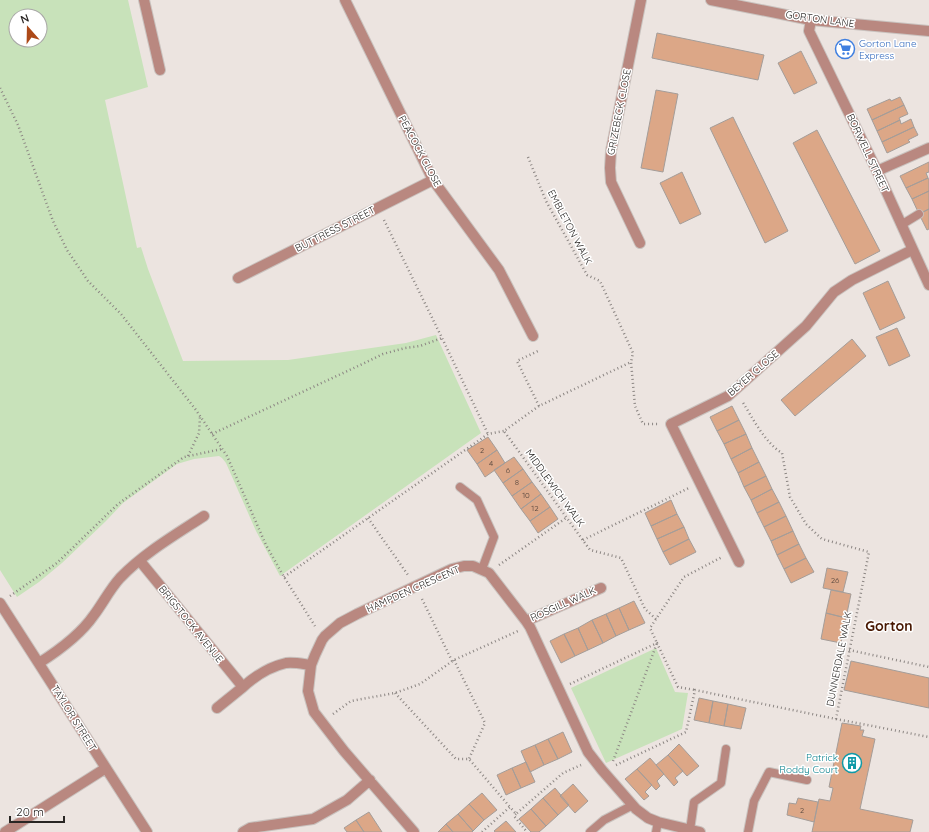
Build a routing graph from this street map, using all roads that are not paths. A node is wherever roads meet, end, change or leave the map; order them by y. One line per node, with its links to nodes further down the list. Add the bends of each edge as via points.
1 (144, 0): 7 (street)
2 (345, 0): 10 (street, PEACOCK CLOSE)
3 (641, 0): 13 (street, GRIZEBECK CLOSE, via 611,151 610,168 611,182)
4 (711, 0): 5 (street, GORTON LANE)
5 (811, 20): 6 (street, GORTON LANE); 9 (street, BORWELL STREET, via 809,31)
6 (929, 31)
7 (160, 70)
8 (929, 148): 9 (street)
9 (877, 171): 12 (street, BORWELL STREET)
10 (433, 180): 15 (street, BUTTRESS STREET); 17 (street, PEACOCK CLOSE, via 499,270)
11 (919, 214): 12 (lane)
12 (901, 224): 14 (street, BORWELL STREET)
13 (640, 243)
14 (912, 250): 16 (street, BORWELL STREET); 21 (street, BEYER CLOSE, via 852,280 834,292 806,326 728,396 671,424)
15 (238, 278)
16 (929, 285)
17 (533, 336)
18 (460, 487): 22 (lane, via 477,500 494,537)
19 (204, 516): 20 (street)
20 (140, 561): 26 (street, via 119,580 82,630); 28 (street, BRIGSTOCK AVENUE)
21 (739, 562)
22 (486, 571): 25 (street); 27 (street, HAMPDEN CRESCENT, via 473,566 452,569 340,623 322,640)
23 (601, 588): 25 (street, ROSGILL WALK)
24 (3, 601): 26 (street, TAYLOR STREET)
25 (527, 624): 34 (street, via 588,752)
26 (39, 663): 31 (street, TAYLOR STREET)
27 (311, 665): 28 (street, via 287,663 254,677); 32 (street, HAMPDEN CRESCENT, via 308,691 314,712)
28 (243, 687): 29 (street)
29 (217, 708)
30 (726, 749): 36 (lane, via 722,783 694,802)
31 (106, 768): 37 (street); 38 (street, TAYLOR STREET)
32 (370, 780): 39 (street, via 347,800 313,819 250,828); 40 (street, HAMPDEN CRESCENT)
33 (807, 780): 43 (lane, via 769,772 754,801)
34 (633, 805): 35 (street); 41 (lane, via 604,820)
35 (657, 827): 36 (street)
36 (690, 830): 42 (street)
37 (5, 832)
38 (147, 832)
39 (243, 832)
40 (414, 832)
41 (590, 832)
42 (700, 832)
43 (748, 832)

